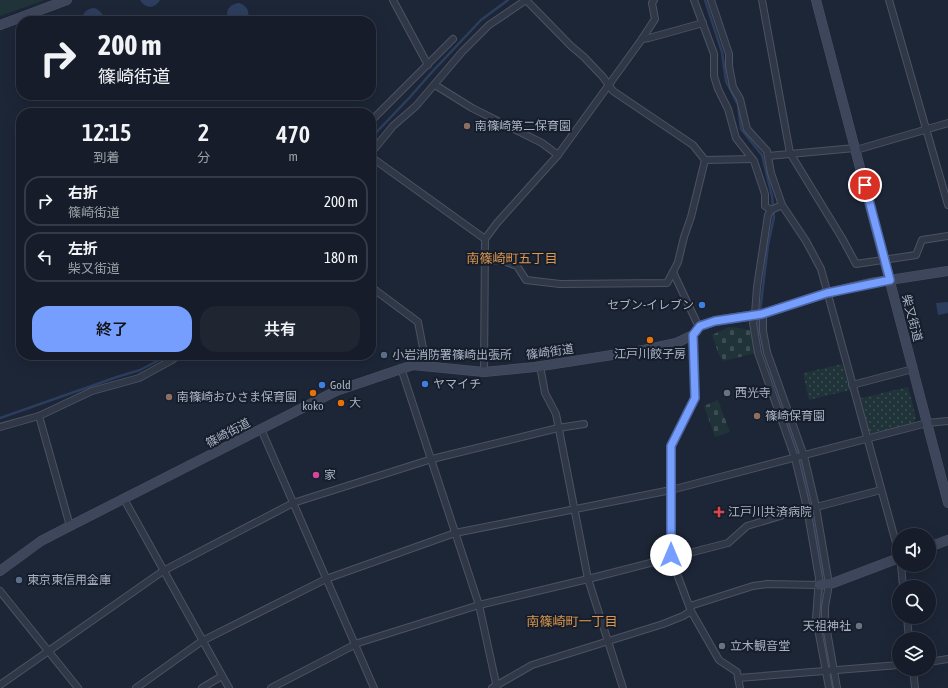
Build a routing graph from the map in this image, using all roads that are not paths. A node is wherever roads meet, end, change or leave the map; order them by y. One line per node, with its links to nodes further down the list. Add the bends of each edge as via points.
1 (67, 0): 10 (street)
2 (393, 0): 16 (street)
3 (526, 0): 17 (street, via 489,25); 18 (street)
4 (654, 0): 15 (street, via 654,20)
5 (694, 0): 12 (street)
6 (711, 0): 26 (street, via 729,54 733,87 740,99 747,128 767,151)
7 (762, 0): 24 (street)
8 (816, 0): 23 (street, 柴又街道)
9 (889, 0): 21 (street)
10 (24, 16)
11 (16, 19): 13 (street)
12 (703, 23): 15 (street); 27 (street, via 714,54 714,76 718,89 728,109 736,138)
13 (0, 25)
14 (453, 39): 16 (street)
15 (642, 39): 18 (street)
16 (428, 65): 19 (street)
17 (435, 84): 22 (street); 25 (street, via 472,108 542,143)
18 (609, 84): 25 (street); 28 (street, via 613,91 692,145)
19 (376, 117)
20 (948, 123): 21 (street)
21 (926, 129): 23 (street); 31 (street)
22 (376, 147)
23 (856, 149): 24 (street); 35 (street, 柴又街道)
24 (790, 153): 26 (street); 35 (street, via 856,264)
25 (558, 154): 34 (street)
26 (768, 156): 30 (street)
27 (752, 159): 28 (street); 32 (street, via 765,194 765,206)
28 (705, 160): 38 (street, via 691,217)
29 (376, 161): 34 (street)
30 (782, 205): 32 (street); 41 (street, via 821,269)
31 (948, 205)
32 (771, 210): 42 (street, via 762,250)
33 (948, 236): 35 (street, via 922,240 916,254)
34 (486, 239): 36 (street)
35 (884, 259): 39 (street, 柴又街道)
36 (486, 261): 38 (street, via 501,260 517,266 526,280 560,284 667,283); 50 (street)
37 (948, 271): 39 (street)
38 (673, 272): 43 (street)
39 (890, 280): 41 (street); 49 (street, 柴又街道)
40 (376, 291): 46 (street, via 418,322 423,348)
41 (827, 293): 42 (street); 51 (street)
42 (759, 314): 43 (street); 60 (street, via 767,352); 60 (street, via 753,323 758,352)
43 (700, 326): 44 (street, 篠崎街道)
44 (693, 335): 47 (street, 篠崎街道, via 676,343 644,350); 63 (street, via 695,398 671,446)
45 (172, 360): 52 (street, via 140,378 92,391)
46 (419, 366): 48 (street, 篠崎街道); 50 (street, 篠崎街道)
47 (540, 366): 50 (street, 篠崎街道); 57 (street, via 545,393 556,414)
48 (402, 368): 58 (street, 篠崎街道, via 336,391); 61 (street)
49 (913, 369): 51 (street); 55 (street, 柴又街道)
50 (484, 372)
51 (852, 384): 59 (street)
52 (39, 416): 56 (street); 70 (street)
53 (948, 421): 55 (street)
54 (584, 424): 57 (street)
55 (927, 424): 59 (street); 62 (street, 柴又街道)
56 (0, 427)
57 (558, 428): 61 (street); 69 (street)
58 (260, 429): 65 (street, 篠崎街道); 67 (street)
59 (867, 439): 60 (street); 64 (street)
60 (800, 457): 63 (street); 68 (street)
61 (432, 459): 67 (street); 72 (street)
62 (945, 479): 66 (street, 柴又街道)
63 (671, 490): 69 (street); 75 (street)
64 (881, 490): 68 (street); 71 (street)
65 (124, 499): 70 (street, 篠崎街道); 78 (street)
66 (948, 502)
67 (293, 503): 78 (street); 79 (street)
68 (812, 508): 75 (street, via 747,526 728,543); 81 (street); 81 (street, via 819,578)
69 (574, 509): 72 (street); 80 (street)
70 (70, 526): 77 (street, 篠崎街道, via 41,541)
71 (892, 529)
72 (455, 533): 79 (street); 83 (street)
73 (948, 540): 74 (street)
74 (936, 544)
75 (671, 558): 80 (street); 84 (street)
76 (892, 560): 81 (street)
77 (0, 571)
78 (164, 571): 85 (street); 88 (street)
79 (326, 579): 85 (street); 87 (street)
80 (588, 579): 83 (street); 86 (street)
81 (823, 584): 84 (street, via 753,586); 92 (street, via 825,620); 93 (street, via 816,618)
82 (0, 591): 88 (street)
83 (479, 605): 87 (street); 98 (street)
84 (691, 608): 86 (street, via 663,624); 96 (street, via 719,660 737,672)
85 (202, 641): 94 (street); 100 (street)
86 (608, 642): 98 (street, via 532,664); 105 (street)
87 (355, 644): 103 (street); 104 (street)
88 (49, 651): 97 (street); 99 (street)
89 (948, 659): 90 (street)
90 (936, 661)
91 (892, 666): 92 (street)
92 (834, 670): 93 (street); 108 (street)
93 (825, 671): 96 (street); 107 (street)
94 (222, 676): 101 (street); 102 (street)
95 (914, 676): 109 (street)
96 (738, 678): 106 (street)
97 (0, 686)
98 (495, 687)
99 (78, 688)
100 (136, 688)
101 (202, 688)
102 (229, 688)
103 (271, 688)
104 (374, 688)
105 (623, 688)
106 (740, 688)
107 (828, 688)
108 (838, 688)
109 (915, 688)

